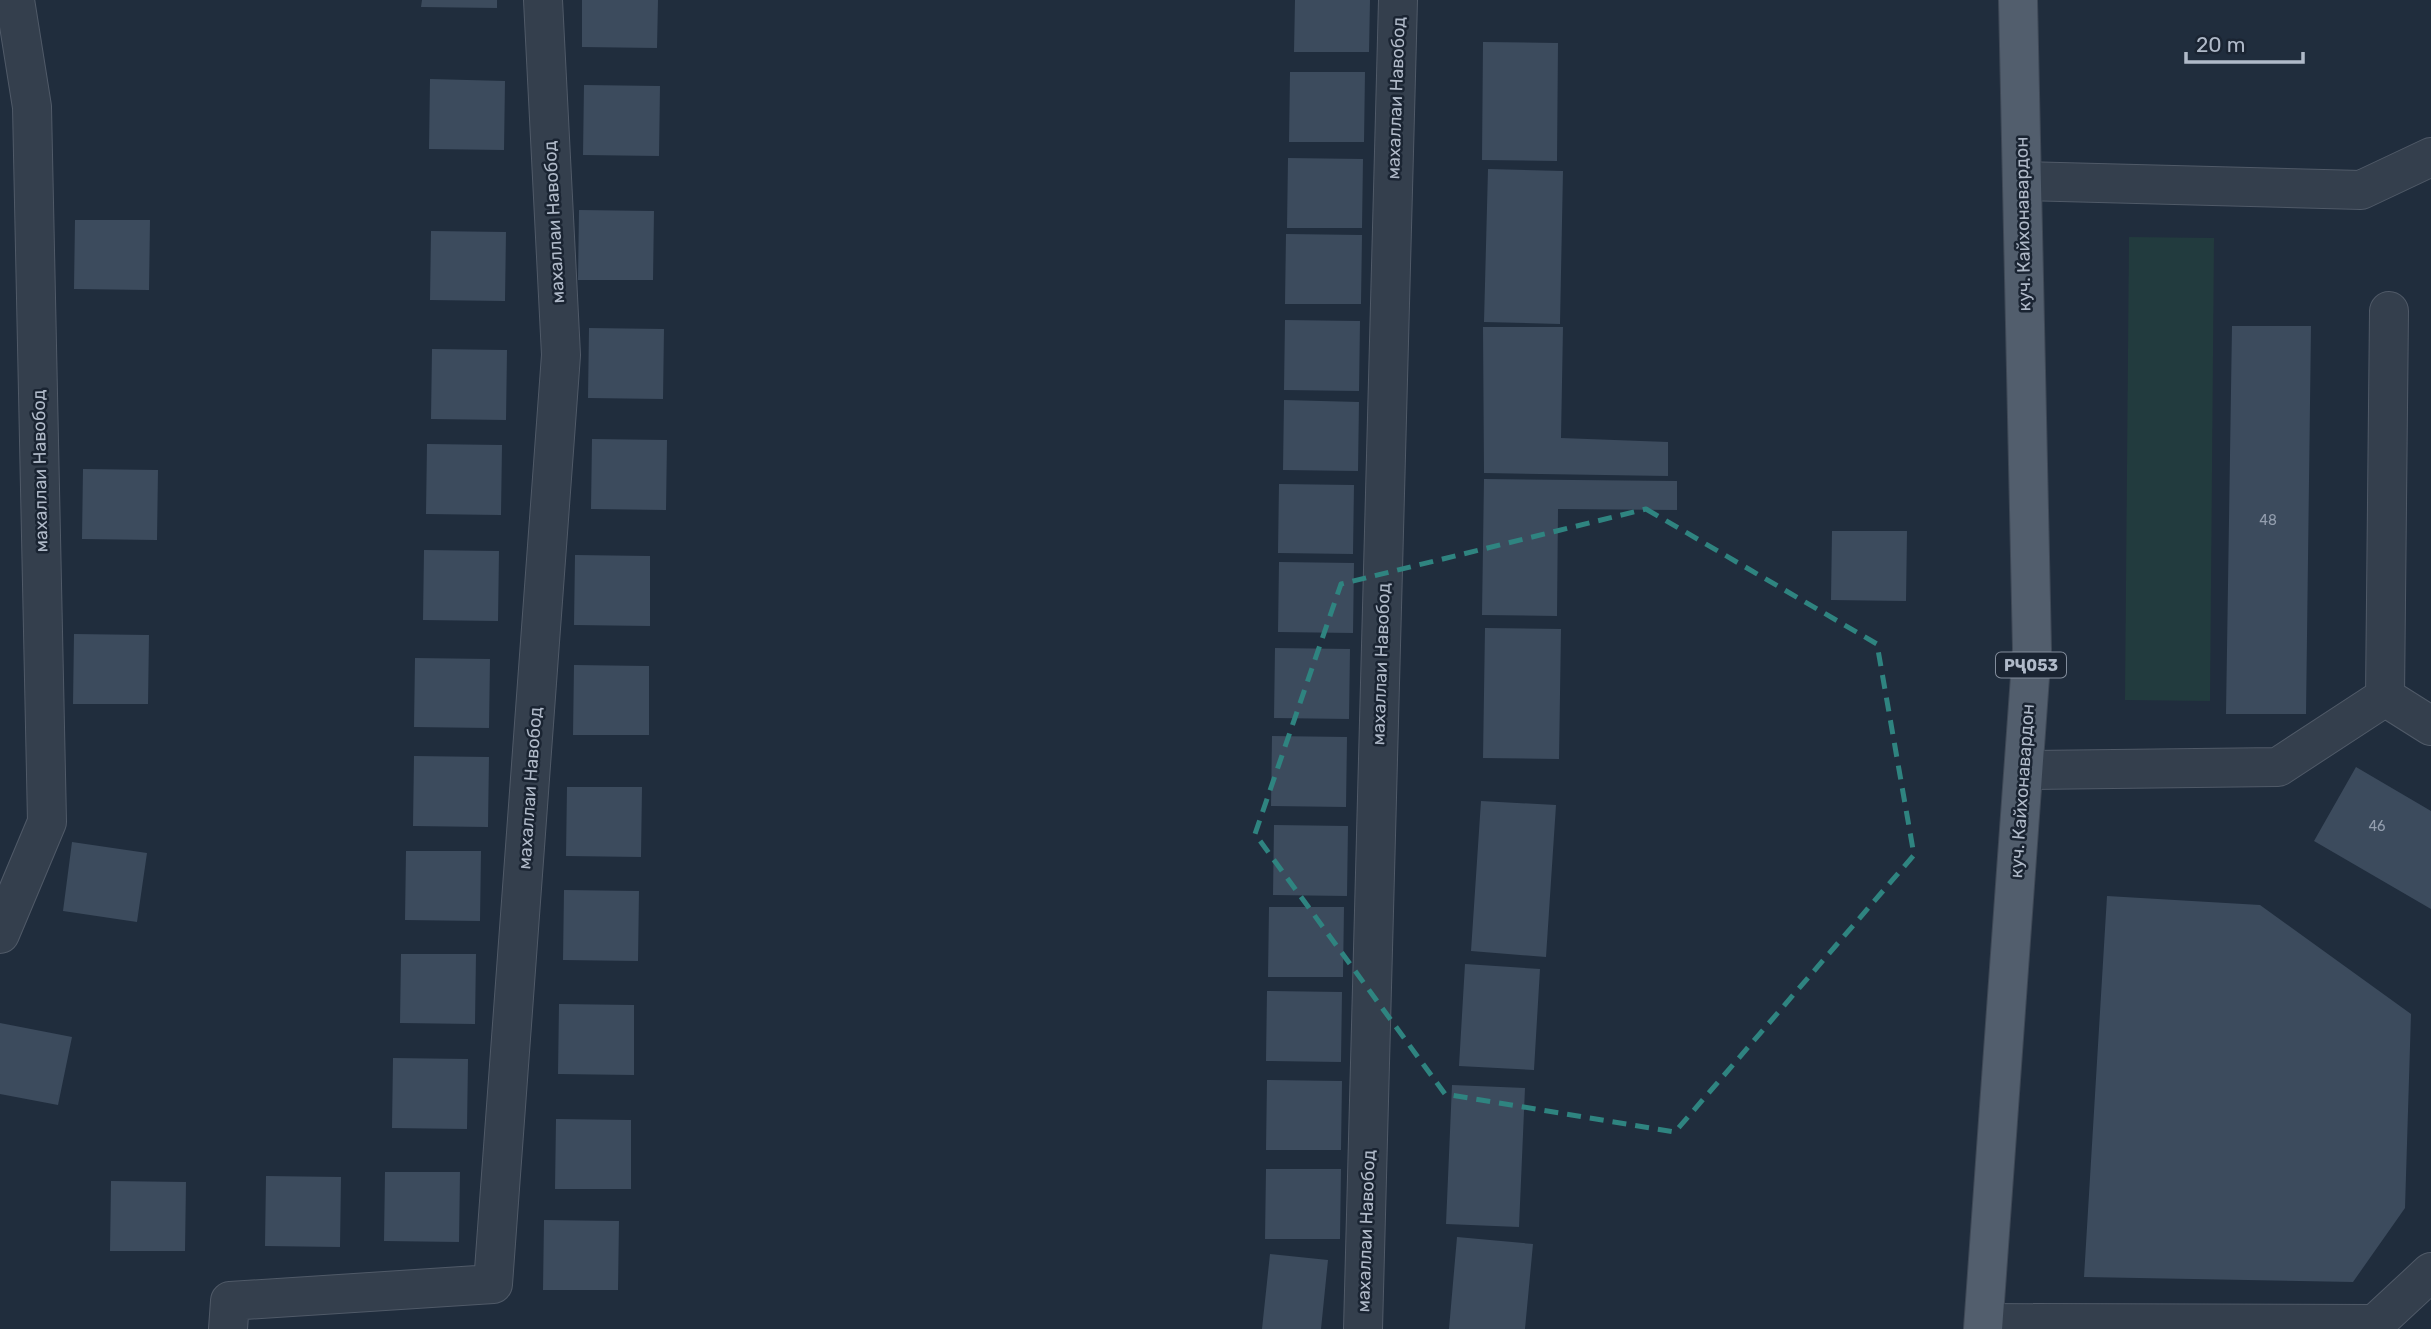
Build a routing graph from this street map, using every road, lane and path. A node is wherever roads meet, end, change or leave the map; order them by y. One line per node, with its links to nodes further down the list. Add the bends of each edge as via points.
1 (15, 0): 11 (street, махаллаи Навобод, via 32,107 47,822)
2 (543, 0): 16 (street, махаллаи Навобод, via 561,355 493,1284 230,1301)
3 (1398, 0): 17 (street, махаллаи Навобод)
4 (2018, 0): 6 (main road, куч. Кайхонавардон / РҶ053)
5 (2431, 157): 6 (street, via 2361,190)
6 (2022, 181): 10 (main road, куч. Кайхонавардон / РҶ053, via 2032,649)
7 (2389, 312): 8 (street)
8 (2385, 697): 9 (street); 10 (street, via 2278,767)
9 (2431, 726)
10 (2024, 770): 13 (main road, куч. Кайхонавардон / РҶ053)
11 (0, 934)
12 (2431, 1272): 15 (street)
13 (1983, 1326): 14 (street)
14 (2321, 1326): 15 (street)
15 (2375, 1327)
16 (228, 1329)
17 (1363, 1329)

